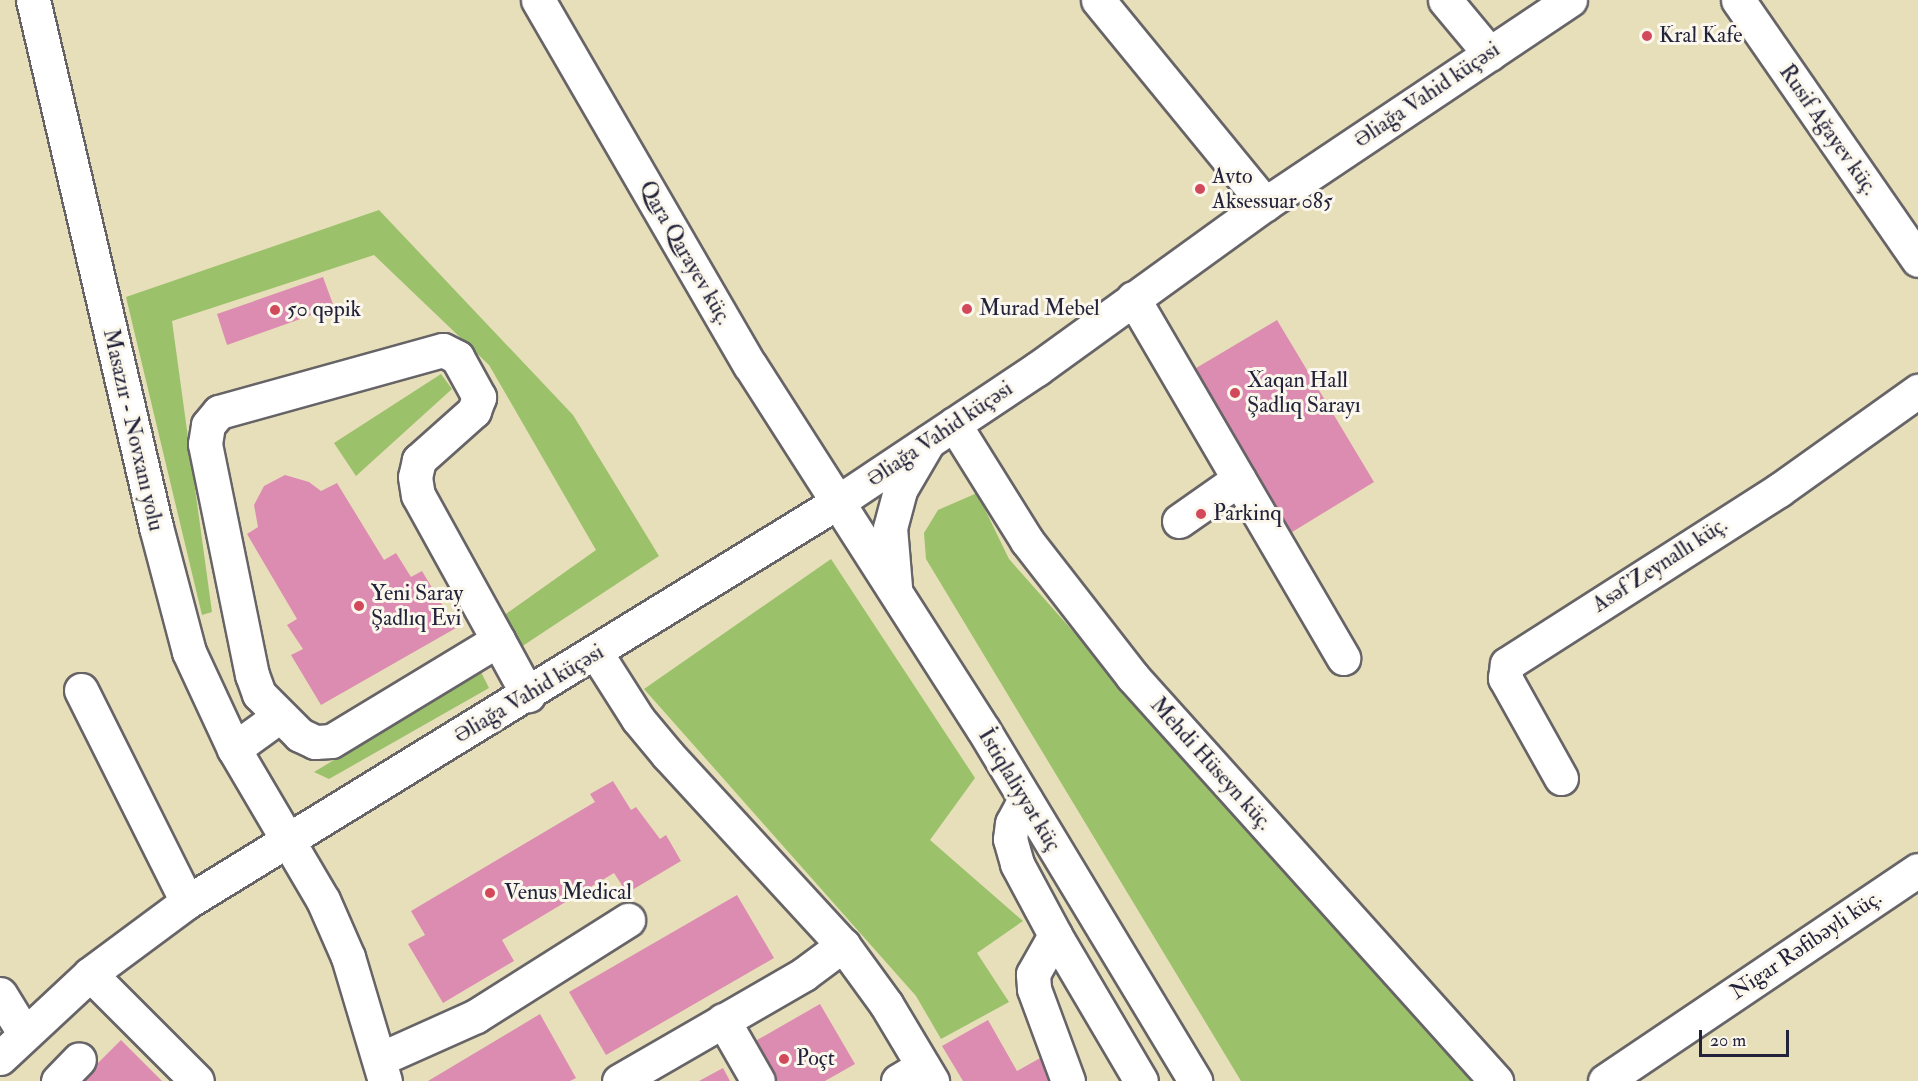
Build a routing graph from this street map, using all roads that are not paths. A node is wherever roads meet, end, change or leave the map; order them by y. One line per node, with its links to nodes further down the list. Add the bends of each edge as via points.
1 (33, 0): 23 (street, Masazır - Novxanı yolu, via 173,599 189,652)
2 (538, 0): 14 (street, Qara Qarayev küç., via 750,365)
3 (1098, 0): 8 (street)
4 (1444, 0): 7 (street)
5 (1570, 0): 7 (street, Əliağa Vahid küçəsi)
6 (1738, 0): 9 (street, Rusif Ağayev küç.)
7 (1490, 54): 8 (street, Əliağa Vahid küçəsi)
8 (1264, 204): 10 (street, Əliağa Vahid küçəsi)
9 (1918, 260)
10 (1133, 298): 12 (street, Əliağa Vahid küçəsi); 13 (street)
11 (1918, 391): 24 (street, Asəf Zeynallı küç., via 1779,490 1507,664 1505,678)
12 (941, 433): 14 (street, Əliağa Vahid küçəsi); 16 (street, via 900,490 890,528); 45 (street, Mehdi Hüseyn küç., via 1132,676)
13 (1239, 479): 15 (street); 19 (street)
14 (836, 503): 16 (street, İstiqlaliyyət küç); 18 (street, Əliağa Vahid küçəsi)
15 (1179, 521)
16 (896, 592): 25 (street, İstiqlaliyyət küç)
17 (498, 640): 21 (street); 22 (street, via 331,741 315,742); 22 (street, via 417,495 415,477 419,460 474,411 479,397 457,357 443,350 219,412 208,425 205,444 252,675 259,694)
18 (596, 653): 21 (street, Əliağa Vahid küçəsi); 31 (street, via 638,719 668,755)
19 (1343, 658)
20 (81, 690): 28 (street)
21 (528, 695): 26 (street, Əliağa Vahid küçəsi)
22 (278, 717): 23 (street)
23 (234, 749): 26 (street, Masazır - Novxanı yolu)
24 (1561, 778)
25 (1025, 799): 30 (street, via 1012,823 1010,839 1017,864); 44 (street, İstiqlaliyyət küç)
26 (290, 839): 28 (street, Əliağa Vahid küçəsi); 37 (street, Masazır - Novxanı yolu, via 348,957)
27 (1918, 870): 46 (street, Nigar Rəfibəyli küç.)
28 (187, 902): 32 (street, Əliağa Vahid küçəsi)
29 (628, 920): 37 (street)
30 (1055, 935): 42 (street, via 1043,951 1034,981); 43 (street)
31 (843, 945): 34 (street, via 804,974); 38 (street, via 886,1004)
32 (90, 974): 35 (street, Əliağa Vahid küçəsi); 39 (street)
33 (0, 994): 35 (street)
34 (723, 1020): 40 (street); 41 (street)
35 (24, 1034): 36 (street, Əliağa Vahid küçəsi)
36 (0, 1058)
37 (382, 1070)
38 (918, 1076)
39 (197, 1081)
40 (619, 1081)
41 (758, 1081)
42 (1068, 1081)
43 (1142, 1081)
44 (1195, 1081)
45 (1496, 1081)
46 (1605, 1081)

